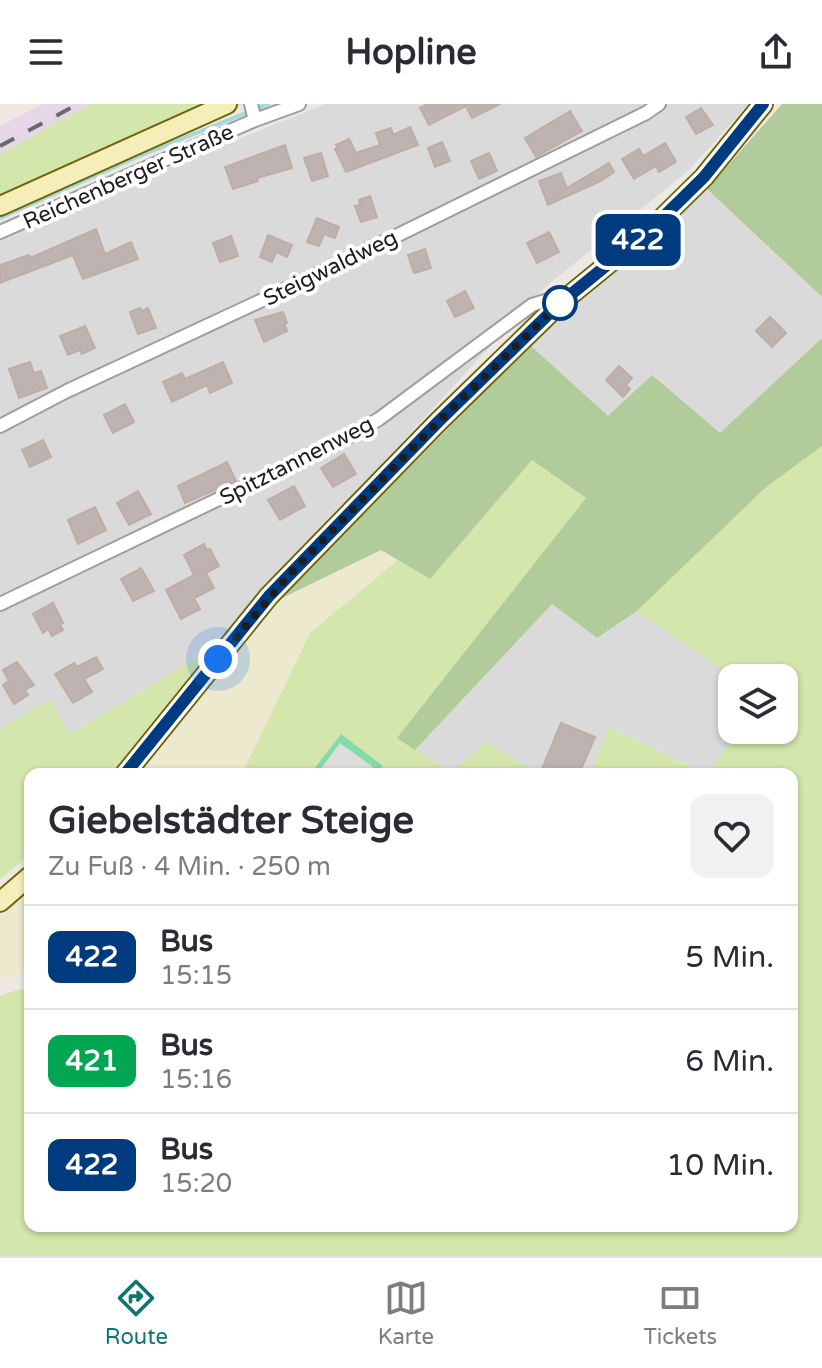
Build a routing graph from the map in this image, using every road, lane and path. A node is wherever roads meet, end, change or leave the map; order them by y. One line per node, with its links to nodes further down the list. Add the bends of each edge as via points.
1 (227, 104): 6 (main road, Reichenberger Straße)
2 (299, 104): 5 (street, Reichenberger Straße)
3 (659, 104): 9 (street, Steigwaldweg)
4 (763, 104): 8 (main road, via 704,177)
5 (253, 113): 7 (street, Reichenberger Straße)
6 (0, 206)
7 (0, 232)
8 (576, 291): 10 (street, Spitztannenweg, via 532,305 354,434); 11 (main road, via 438,422 269,596)
9 (0, 426)
10 (0, 604)
11 (130, 768)
12 (24, 881): 13 (main road)
13 (0, 902)

